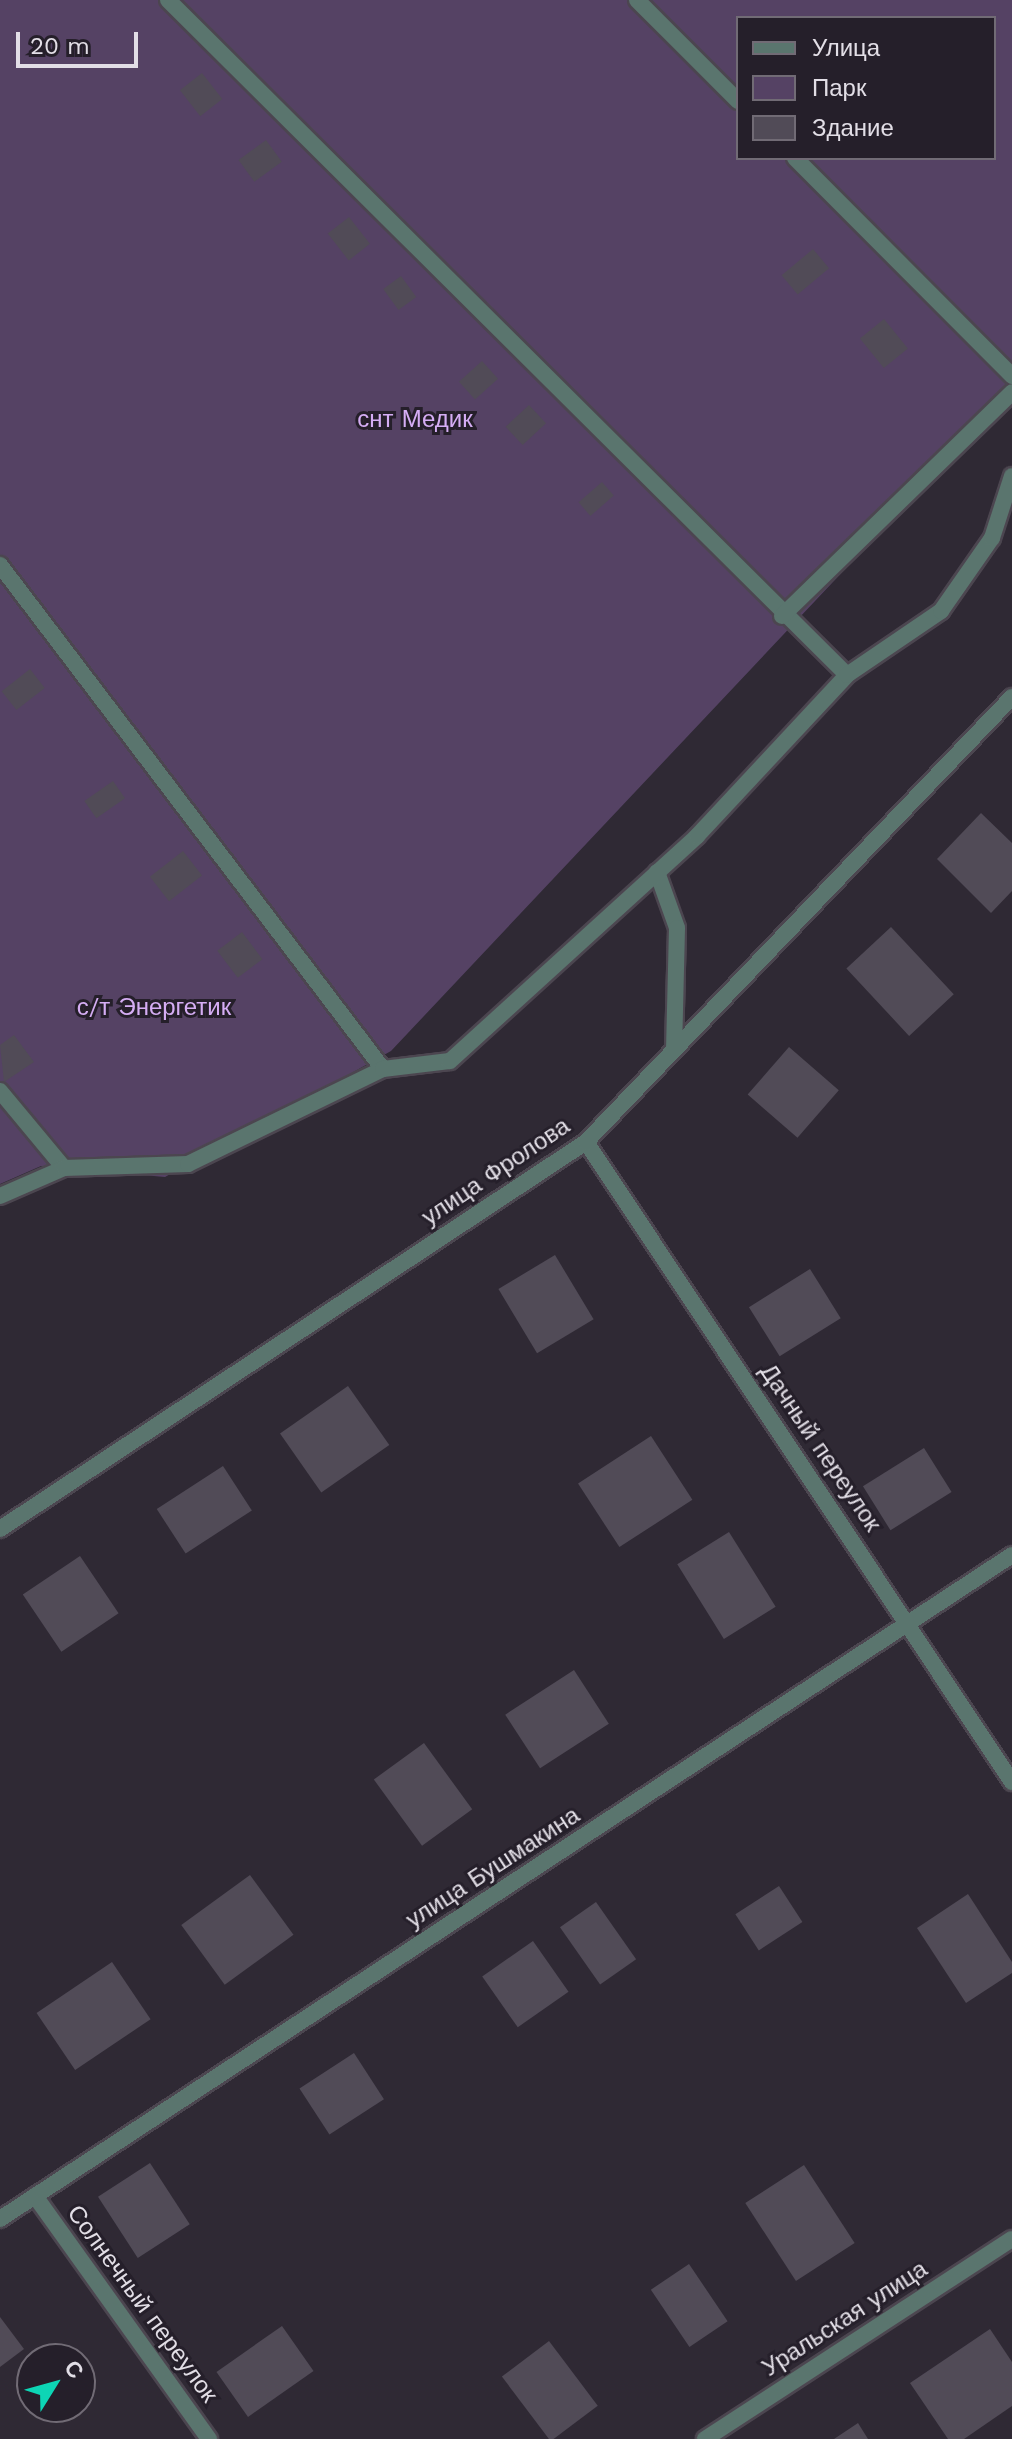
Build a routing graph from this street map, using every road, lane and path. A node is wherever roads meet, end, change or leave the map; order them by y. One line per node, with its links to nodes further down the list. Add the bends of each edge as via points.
1 (168, 0): 9 (street)
2 (637, 0): 3 (street)
3 (736, 99)
4 (797, 160): 5 (street)
5 (1012, 376)
6 (1012, 392): 9 (street)
7 (1012, 476): 10 (street, via 992,538 941,611)
8 (0, 565): 14 (street)
9 (782, 616): 10 (street)
10 (847, 675): 12 (street)
11 (1012, 697): 13 (street, улица Фролова)
12 (657, 872): 13 (street, via 677,928); 14 (street, via 450,1061)
13 (674, 1050): 16 (street, улица Фролова)
14 (383, 1069): 17 (street, via 188,1164)
15 (0, 1091): 17 (street)
16 (586, 1142): 19 (street, улица Фролова); 21 (street, Дачный переулок)
17 (64, 1168): 18 (street)
18 (0, 1196)
19 (0, 1529)
20 (1012, 1555): 21 (street, улица Бушмакина)
21 (909, 1624): 22 (street, Дачный переулок); 23 (street, улица Бушмакина)
22 (1012, 1782)
23 (35, 2196): 24 (street, улица Бушмакина); 26 (street, Солнечный переулок)
24 (0, 2219)
25 (1012, 2239): 27 (street, Уральская улица)
26 (209, 2439)
27 (705, 2439)

